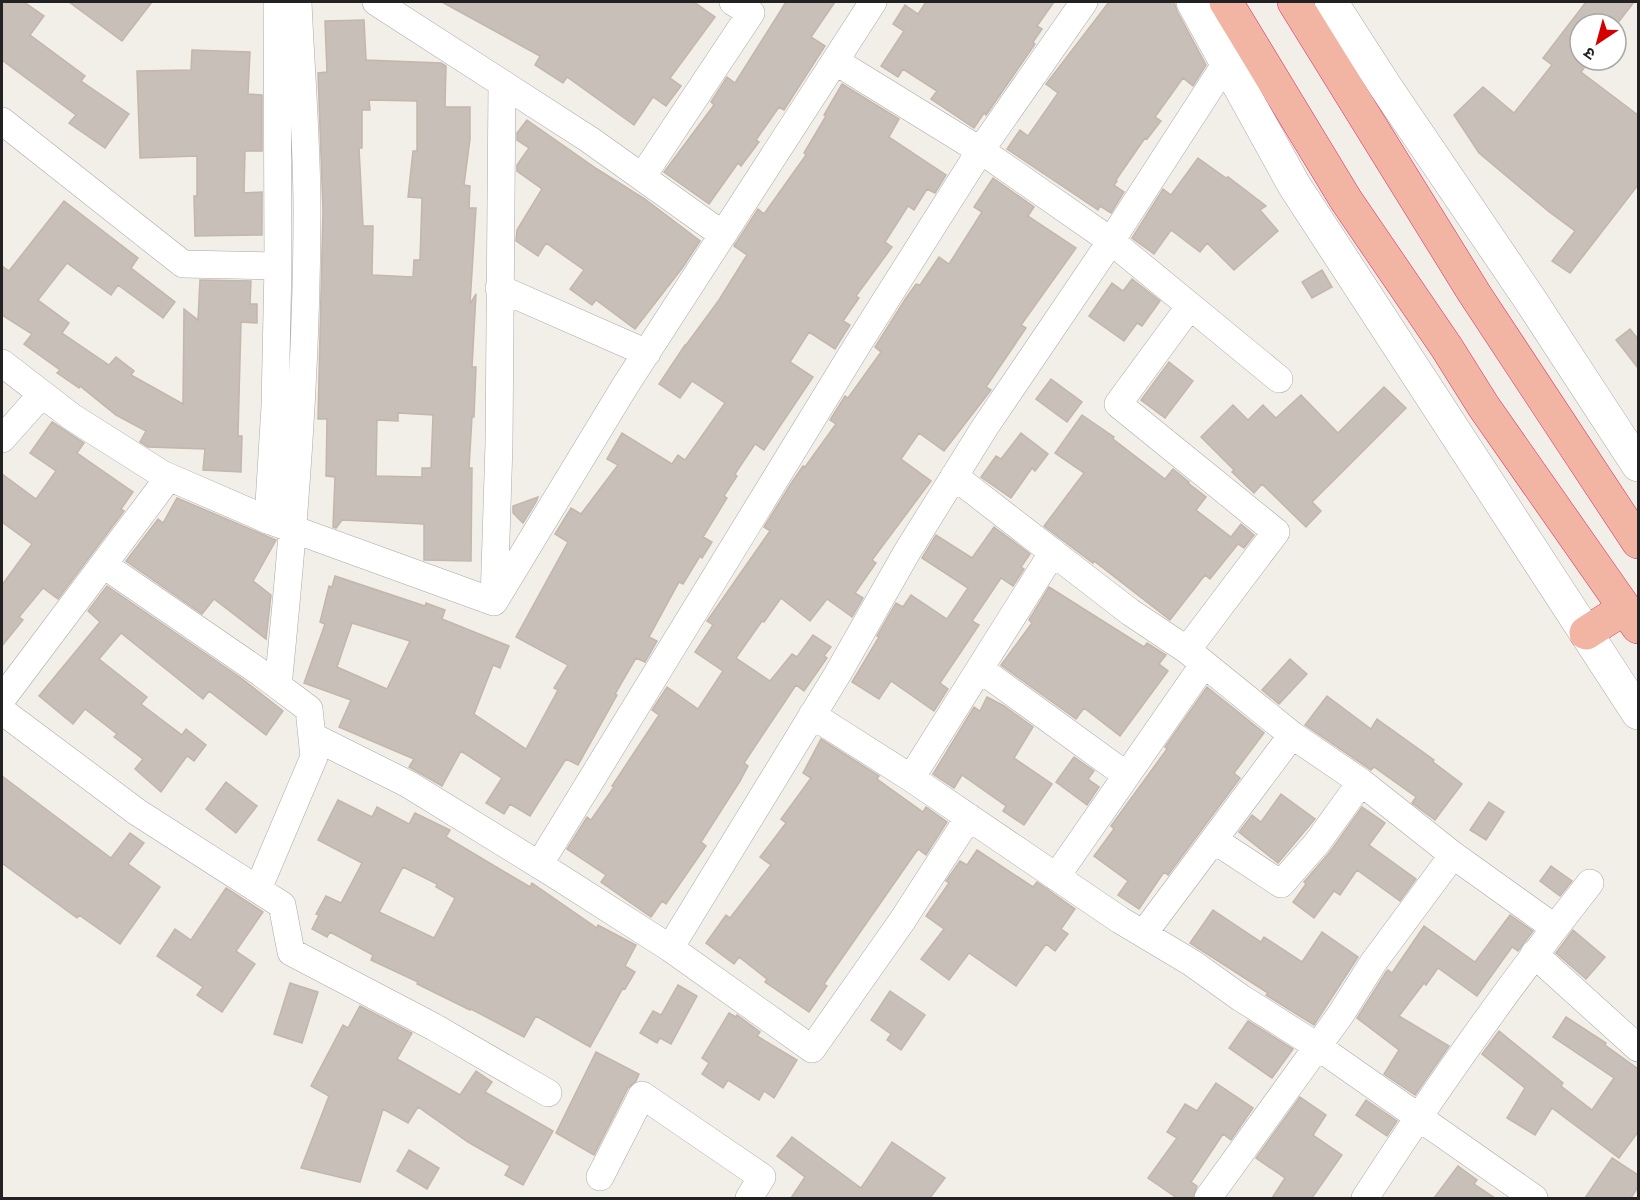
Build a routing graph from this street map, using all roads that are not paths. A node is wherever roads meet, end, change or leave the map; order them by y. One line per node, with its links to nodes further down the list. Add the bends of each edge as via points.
1 (270, 2): 10 (street)
2 (376, 2): 14 (street)
3 (733, 2): 17 (street, via 751,13)
4 (873, 2): 12 (street)
5 (1084, 2): 16 (street)
6 (1193, 2): 13 (street)
7 (1226, 2): 11 (highway)
8 (1294, 2): 33 (highway, via 1474,293)
9 (1331, 2): 28 (street)
10 (291, 3): 20 (street); 32 (street, via 307,209)
11 (1248, 38): 13 (street); 37 (highway, via 1346,200 1484,407)
12 (836, 61): 16 (street); 18 (street)
13 (1226, 63): 19 (street); 38 (street, via 1294,186)
14 (502, 83): 17 (street); 21 (street)
15 (2, 121): 20 (street, via 183,264)
16 (980, 151): 19 (street); 54 (street)
17 (642, 177): 18 (street)
18 (723, 235): 23 (street)
19 (1111, 241): 22 (street); 30 (street)
20 (279, 266): 31 (street)
21 (499, 288): 23 (street); 36 (street)
22 (1190, 306): 25 (street); 39 (street, via 1118,404 1276,532)
23 (647, 353): 36 (street)
24 (2, 363): 26 (street)
25 (1279, 379)
26 (42, 394): 27 (street); 29 (street)
27 (2, 440)
28 (1638, 465)
29 (169, 477): 31 (street); 35 (street)
30 (954, 477): 34 (street); 45 (street)
31 (268, 520): 32 (street)
32 (294, 529): 36 (street); 41 (street)
33 (1638, 542)
34 (1053, 552): 39 (street); 40 (street)
35 (104, 565): 41 (street); 42 (street)
36 (494, 602)
37 (1632, 617): 38 (highway)
38 (1586, 633): 44 (street)
39 (1195, 657): 46 (street); 48 (street)
40 (980, 669): 48 (street); 49 (street)
41 (278, 686): 47 (street, via 309,709)
42 (2, 699)
43 (2, 711): 57 (street, via 137,812)
44 (1638, 713)
45 (812, 715): 49 (street); 60 (street)
46 (1292, 735): 50 (street); 52 (street)
47 (312, 736): 54 (street, via 408,784); 57 (street, via 314,757)
48 (1126, 775): 55 (street)
49 (911, 778): 51 (street)
50 (1361, 782): 52 (street, via 1317,843 1281,884); 53 (street)
51 (969, 817): 55 (street); 60 (street, via 812,1050)
52 (1214, 840): 59 (street)
53 (1453, 855): 58 (street); 62 (street)
54 (539, 864): 60 (street)
55 (1056, 877): 59 (street)
56 (1590, 883): 58 (street)
57 (258, 889): 64 (street, via 282,905 291,952 434,1027)
58 (1555, 928): 61 (street)
59 (1144, 933): 62 (street)
60 (670, 948)
61 (1534, 954): 63 (street); 65 (street)
62 (1317, 1046): 65 (street); 68 (street)
63 (1638, 1048)
64 (548, 1094)
65 (1419, 1118): 69 (street); 70 (street)
66 (600, 1177): 67 (street, via 642,1095 762,1177)
67 (749, 1198)
68 (1208, 1198)
69 (1365, 1198)
70 (1534, 1198)

